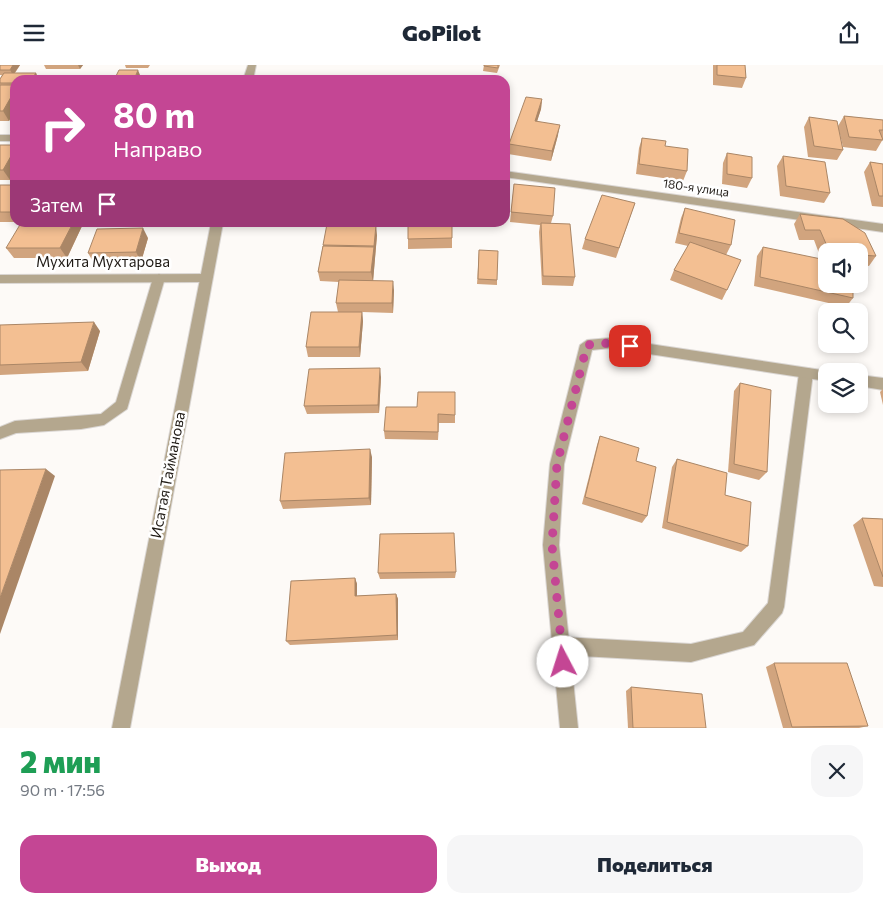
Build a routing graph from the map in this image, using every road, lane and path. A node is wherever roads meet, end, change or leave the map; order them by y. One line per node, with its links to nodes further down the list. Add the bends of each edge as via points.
1 (510, 175): 3 (street, 180-я улица)
2 (217, 227): 5 (street, Исатая Тайманова)
3 (883, 228)
4 (159, 278): 5 (street, Мухита Мухтарова); 6 (street, Мухита Мухтарова); 11 (street, via 122,405 104,419 15,427)
5 (205, 278): 13 (street, Исатая Тайманова)
6 (0, 279)
7 (806, 373): 8 (street); 12 (street, via 776,607 748,639 691,653); 12 (street, via 610,343 587,345 557,464 552,545)
8 (818, 375)
9 (868, 382): 10 (street)
10 (883, 384)
11 (0, 433)
12 (562, 646): 14 (street)
13 (121, 728)
14 (569, 728)

